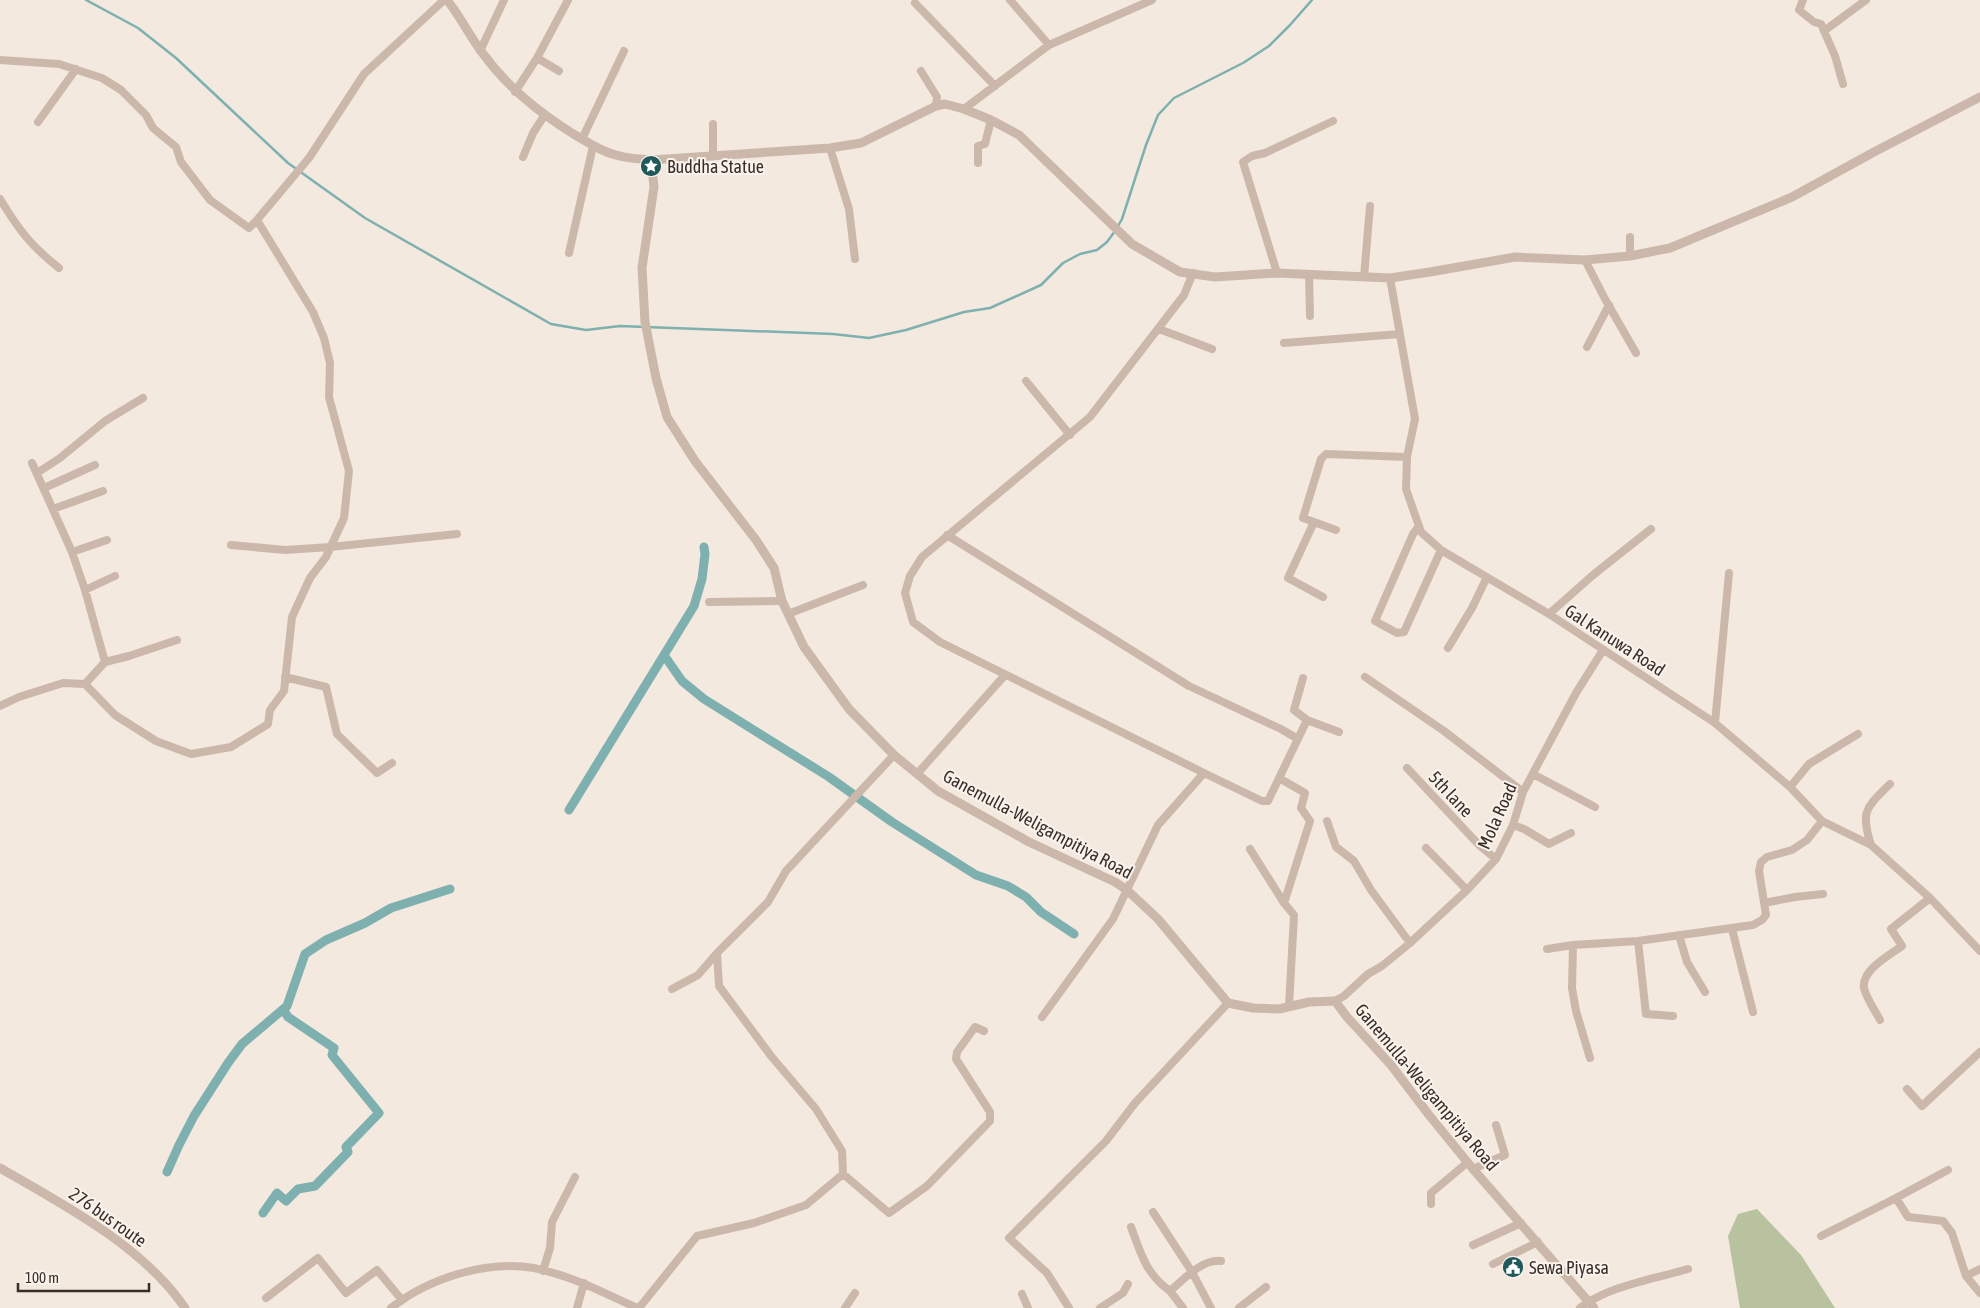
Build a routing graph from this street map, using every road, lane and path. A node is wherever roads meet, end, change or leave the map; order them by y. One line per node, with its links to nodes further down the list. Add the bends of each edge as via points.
1 (446, 0): 11 (street); 38 (street, via 364,74 308,158)
2 (504, 0): 11 (street)
3 (568, 0): 13 (street)
4 (1010, 0): 10 (street)
5 (1152, 0): 10 (street)
6 (1804, 0): 9 (street, via 1799,10 1821,24)
7 (1866, 0): 9 (street)
8 (915, 3): 19 (street)
9 (1824, 31): 18 (street)
10 (1049, 45): 19 (street)
11 (480, 51): 20 (street)
12 (624, 51): 29 (street)
13 (537, 58): 16 (street); 20 (street)
14 (0, 60): 15 (street, via 60,64)
15 (76, 69): 27 (street); 38 (street, via 102,78 121,90 153,128 176,147 181,162 210,200 250,228)
16 (559, 71)
17 (921, 71): 22 (street, via 937,97)
18 (1843, 84)
19 (995, 86): 23 (street)
20 (515, 92): 24 (street)
21 (1980, 97): 41 (street, via 1792,197 1670,248)
22 (936, 106): 23 (street, via 945,104); 31 (street, via 861,143)
23 (964, 109): 25 (street)
24 (544, 116): 29 (street); 33 (street)
25 (991, 120): 35 (street, via 985,144 978,146); 45 (street, via 1019,135 1132,244 1180,272)
26 (1333, 121): 46 (street, via 1243,162)
27 (38, 122)
28 (713, 124): 32 (street)
29 (582, 138): 30 (street)
30 (593, 146): 34 (street, via 619,156); 40 (street)
31 (830, 148): 32 (street); 42 (street, via 849,209)
32 (713, 156): 34 (street)
33 (523, 157)
34 (651, 160): 85 (street, Ganemulla-Weligampitiya Road, via 654,187 642,268 645,322 667,417 695,461 774,568)
35 (978, 163)
36 (0, 199): 44 (street, via 20,232)
37 (1370, 206): 48 (street)
38 (257, 220): 76 (street, via 313,312 330,363 329,397 349,471 344,518)
39 (1630, 237): 41 (street)
40 (569, 253)
41 (1630, 256): 43 (street)
42 (855, 259)
43 (1585, 260): 49 (street, via 1514,257); 50 (street)
44 (58, 268)
45 (1193, 273): 46 (street, via 1215,277); 52 (street, via 1184,295)
46 (1277, 273): 47 (street)
47 (1309, 274): 48 (street); 51 (street)
48 (1364, 277): 49 (street)
49 (1390, 278): 53 (street, Gal Kanuwa Road)
50 (1609, 306): 55 (street); 57 (street)
51 (1310, 316)
52 (1159, 329): 56 (street); 60 (street, via 1090,417)
53 (1400, 334): 54 (street); 61 (street, Gal Kanuwa Road, via 1415,419)
54 (1284, 343)
55 (1587, 347)
56 (1212, 349)
57 (1636, 353)
58 (1026, 381): 60 (street)
59 (144, 398): 64 (street, via 105,421)
60 (1070, 435): 73 (street)
61 (1408, 456): 68 (street, via 1326,454 1321,459 1303,518); 69 (street, Gal Kanuwa Road, via 1406,489)
62 (32, 463): 64 (street)
63 (95, 465): 65 (street)
64 (37, 473): 65 (street)
65 (44, 488): 67 (street)
66 (103, 491): 67 (street)
67 (53, 509): 78 (street)
68 (1314, 522): 71 (street); 84 (street, via 1288,578)
69 (1419, 526): 77 (street, Gal Kanuwa Road, via 1421,532); 77 (street, via 1376,621 1396,633 1404,632)
70 (1651, 529): 88 (street)
71 (1336, 530)
72 (457, 534): 76 (street)
73 (947, 535): 93 (street, via 922,557 910,576 905,593 913,622 940,642); 103 (street, via 1189,686)
74 (107, 540): 78 (street)
75 (231, 545): 76 (street, via 285,550)
76 (330, 547): 94 (street, via 310,578 292,617)
77 (1441, 550): 81 (street, Gal Kanuwa Road)
78 (72, 552): 83 (street)
79 (1729, 573): 100 (street)
80 (115, 576): 83 (street)
81 (1486, 577): 88 (street, Gal Kanuwa Road); 90 (street)
82 (863, 585): 87 (street)
83 (86, 590): 92 (street)
84 (1323, 597)
85 (782, 601): 86 (street); 87 (street, Ganemulla-Weligampitiya Road)
86 (709, 602)
87 (788, 614): 104 (street, Ganemulla-Weligampitiya Road, via 804,647 849,709)
88 (1549, 614): 91 (street, Gal Kanuwa Road)
89 (177, 640): 92 (street)
90 (1448, 648)
91 (1603, 650): 100 (street, Gal Kanuwa Road); 109 (street, Mola Road)
92 (105, 662): 97 (street)
93 (1005, 675): 107 (street); 108 (street)
94 (285, 677): 97 (street, via 284,691 270,710 268,724 231,748 191,754 156,741 115,715); 105 (street, via 326,686 337,734 377,773)
95 (1365, 677): 113 (street, via 1444,731)
96 (1303, 678): 99 (street, via 1294,710)
97 (85, 684): 98 (street, via 62,683)
98 (0, 706)
99 (1307, 720): 101 (street); 103 (street)
100 (1715, 723): 112 (street, Gal Kanuwa Road)
101 (1339, 732)
102 (1858, 734): 112 (street, via 1809,764)
103 (1298, 739): 110 (street)
104 (894, 755): 108 (street, Ganemulla-Weligampitiya Road); 136 (street, via 786,871 768,902)
105 (392, 763)
106 (1407, 768): 122 (street, 5th lane)
107 (1204, 773): 110 (street, via 1262,801 1268,801); 123 (street, via 1158,825)
108 (917, 774): 123 (street, Ganemulla-Weligampitiya Road, via 938,791 1029,842)
109 (1533, 774): 113 (street, Mola Road); 114 (street)
110 (1279, 778): 127 (street, via 1306,793 1301,808 1310,821)
111 (1890, 784): 119 (street, via 1869,804 1864,825)
112 (1790, 787): 116 (street, Gal Kanuwa Road)
113 (1523, 792): 117 (street, Mola Road)
114 (1595, 807)
115 (1327, 821): 132 (street, via 1336,847 1354,861)
116 (1822, 821): 119 (street, Gal Kanuwa Road); 128 (street, via 1807,840 1762,862 1759,871)
117 (1513, 825): 118 (street, via 1549,844); 122 (street, Mola Road)
118 (1571, 833)
119 (1871, 845): 126 (street, Gal Kanuwa Road)
120 (1426, 848): 124 (street)
121 (1250, 849): 127 (street)
122 (1496, 859): 124 (street, Mola Road)
123 (1127, 890): 140 (street, Ganemulla-Weligampitiya Road, via 1158,919); 144 (street, via 1113,919)
124 (1467, 890): 132 (street, Mola Road)
125 (1823, 894): 128 (street)
126 (1930, 898): 135 (street, Gal Kanuwa Road); 145 (street, via 1891,929 1902,946 1864,979 1864,989)
127 (1284, 902): 141 (street, via 1294,915)
128 (1764, 903): 129 (street, via 1766,915 1762,920 1753,925)
129 (1732, 928): 130 (street); 142 (street)
130 (1679, 935): 131 (street); 138 (street, via 1686,962)
131 (1638, 940): 133 (street); 143 (street, via 1646,1014)
132 (1410, 943): 139 (street, Mola Road)
133 (1573, 945): 134 (street); 148 (street, via 1572,988)
134 (1547, 949)
135 (1980, 952)
136 (717, 953): 137 (street, via 698,975); 154 (street, via 719,986 771,1056 816,1108 842,1151)
137 (672, 988)
138 (1705, 992)
139 (1334, 1001): 141 (street, Ganemulla-Weligampitiya Road); 151 (street, Ganemulla-Weligampitiya Road, via 1391,1065)
140 (1228, 1003): 141 (street, Ganemulla-Weligampitiya Road, via 1253,1008); 188 (street, via 1135,1103 1106,1141 1009,1238 1047,1273)
141 (1289, 1006)
142 (1753, 1012)
143 (1673, 1016)
144 (1042, 1017)
145 (1880, 1020)
146 (984, 1032): 154 (street, via 974,1027 957,1052 956,1059 990,1112 990,1121 927,1186 888,1213)
147 (1980, 1052): 149 (street, via 1922,1106)
148 (1590, 1058)
149 (1907, 1089)
150 (1496, 1125): 151 (street, via 1505,1155)
151 (1470, 1165): 157 (street, via 1432,1193); 159 (street, Ganemulla-Weligampitiya Road)
152 (0, 1168): 181 (street, 276 bus route, via 84,1217 151,1268)
153 (1948, 1170): 156 (street)
154 (843, 1174): 185 (street, via 806,1205 696,1236)
155 (575, 1177): 168 (street, via 552,1222 550,1248)
156 (1896, 1198): 161 (street); 170 (street, via 1908,1217 1943,1220 1952,1233)
157 (1431, 1204)
158 (1153, 1212): 169 (street)
159 (1521, 1223): 162 (street, Ganemulla-Weligampitiya Road); 163 (street)
160 (1131, 1228): 174 (street, via 1146,1266)
161 (1821, 1236)
162 (1538, 1242): 165 (street); 180 (street, Ganemulla-Weligampitiya Road)
163 (1473, 1245)
164 (1221, 1261): 169 (street, via 1213,1260)
165 (1493, 1264)
166 (1980, 1268): 170 (street)
167 (1688, 1269): 180 (street, via 1609,1292)
168 (543, 1271): 171 (street); 179 (street, via 492,1267 452,1274)
169 (1192, 1272): 174 (street); 191 (street)
170 (1966, 1276): 176 (street)
171 (584, 1283): 184 (street); 185 (street)
172 (1128, 1284): 189 (street, via 1123,1293)
173 (1266, 1287): 192 (street)
174 (1170, 1291): 190 (street)
175 (854, 1293): 186 (street)
176 (1980, 1293)
177 (1022, 1294): 187 (street)
178 (266, 1298): 179 (street, via 318,1258 346,1293 377,1270)
179 (403, 1299): 182 (street); 183 (street)
180 (1591, 1305): 193 (street)
181 (185, 1308)
182 (391, 1308)
183 (407, 1308)
184 (577, 1308)
185 (638, 1308)
186 (845, 1308)
187 (1028, 1308)
188 (1068, 1308)
189 (1100, 1308)
190 (1183, 1308)
191 (1211, 1308)
192 (1239, 1308)
193 (1580, 1308)

